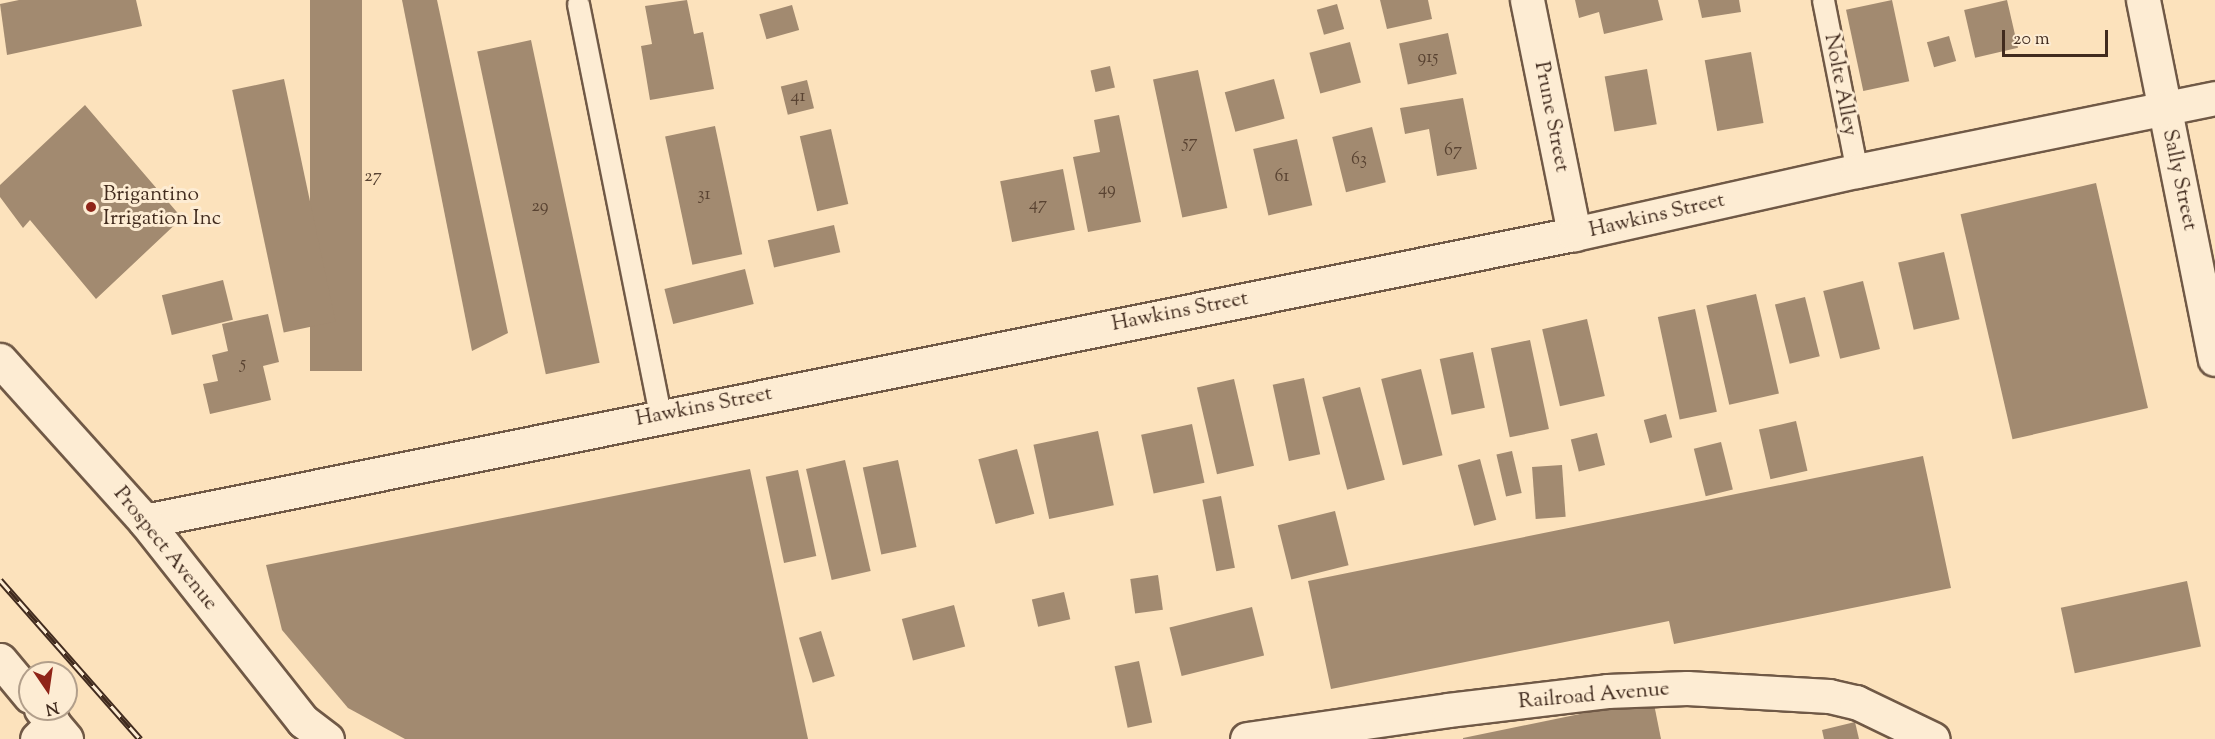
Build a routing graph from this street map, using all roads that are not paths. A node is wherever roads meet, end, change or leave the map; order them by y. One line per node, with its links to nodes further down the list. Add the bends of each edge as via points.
1 (1527, 0): 8 (street, Prune Street)
2 (1823, 0): 7 (lane, Nolte Alley)
3 (2143, 0): 6 (street, Sally Street)
4 (578, 4): 11 (lane)
5 (2215, 98): 6 (street, Hawkins Street)
6 (2164, 108): 7 (street, Hawkins Street); 9 (street, Sally Street)
7 (1857, 171): 8 (street, Hawkins Street)
8 (1574, 234): 11 (street, Hawkins Street)
9 (2215, 359)
10 (0, 360): 12 (street, Prospect Avenue)
11 (660, 416): 12 (street, Hawkins Street)
12 (145, 521): 15 (street, Prospect Avenue, via 303,720)
13 (0, 660): 14 (street)
14 (18, 682)
15 (327, 739)
16 (1247, 739): 17 (street, Railroad Avenue, via 1459,709 1607,692 1687,688 1829,696 1856,702)
17 (1934, 739)

